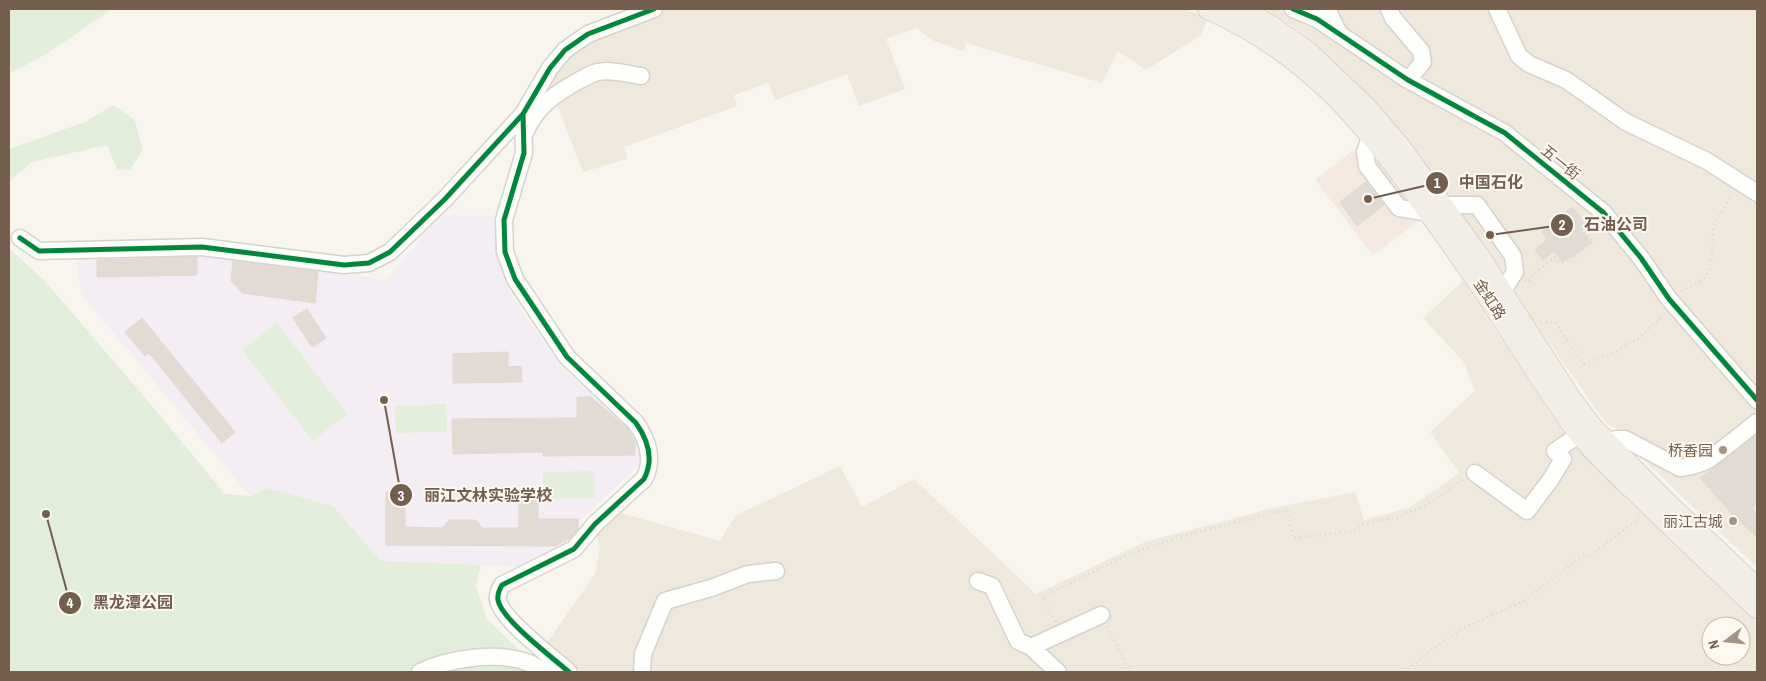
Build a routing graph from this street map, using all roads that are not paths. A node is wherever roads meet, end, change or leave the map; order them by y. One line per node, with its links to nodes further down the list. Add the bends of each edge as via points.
1 (654, 9): 11 (street, via 588,34 572,44 550,68)
2 (1208, 9): 14 (main road, 金虹路, via 1262,37 1300,63 1338,98)
3 (1242, 9): 14 (main road, 金虹路, via 1296,42 1348,88 1401,148)
4 (1293, 9): 8 (street, 五一街)
5 (1327, 9): 8 (street)
6 (1389, 9): 10 (street, via 1423,58)
7 (1497, 9): 13 (street, via 1519,56 1524,60 1566,80 1626,122 1707,161)
8 (1339, 33): 10 (street, 五一街)
9 (641, 76): 12 (street, via 597,72 559,91 533,117)
10 (1408, 80): 17 (street, 五一街, via 1505,134 1604,213 1672,302)
11 (522, 114): 12 (street); 15 (street, via 446,199 390,252 369,264 344,265 202,247 39,251)
12 (523, 138): 30 (street, via 524,153 504,220 509,266 567,357 636,423 650,455 644,479 595,524 577,546 502,585 498,593 499,604 509,619)
13 (1757, 193)
14 (1436, 209): 16 (main road, 金虹路, via 1479,256); 16 (street, via 1477,205 1513,256 1514,272); 19 (main road, 金虹路, via 1467,264 1559,408)
15 (20, 238)
16 (1502, 292): 20 (main road, 金虹路, via 1571,399)
17 (1757, 400)
18 (1757, 422): 20 (street, via 1710,459 1680,468 1625,439)
19 (1580, 434): 21 (street, via 1555,451 1563,459 1527,510); 25 (main road, 金虹路)
20 (1605, 441): 24 (main road, 金虹路)
21 (1475, 473)
22 (776, 570): 31 (street, via 748,574 665,601 643,654)
23 (978, 581): 27 (street, via 992,586 1018,641)
24 (1757, 588)
25 (1757, 608)
26 (1101, 615): 27 (street)
27 (1032, 647): 32 (street)
28 (420, 672): 29 (street, via 452,661 483,658 521,661)
29 (547, 672)
30 (569, 672)
31 (642, 672)
32 (1058, 672)

